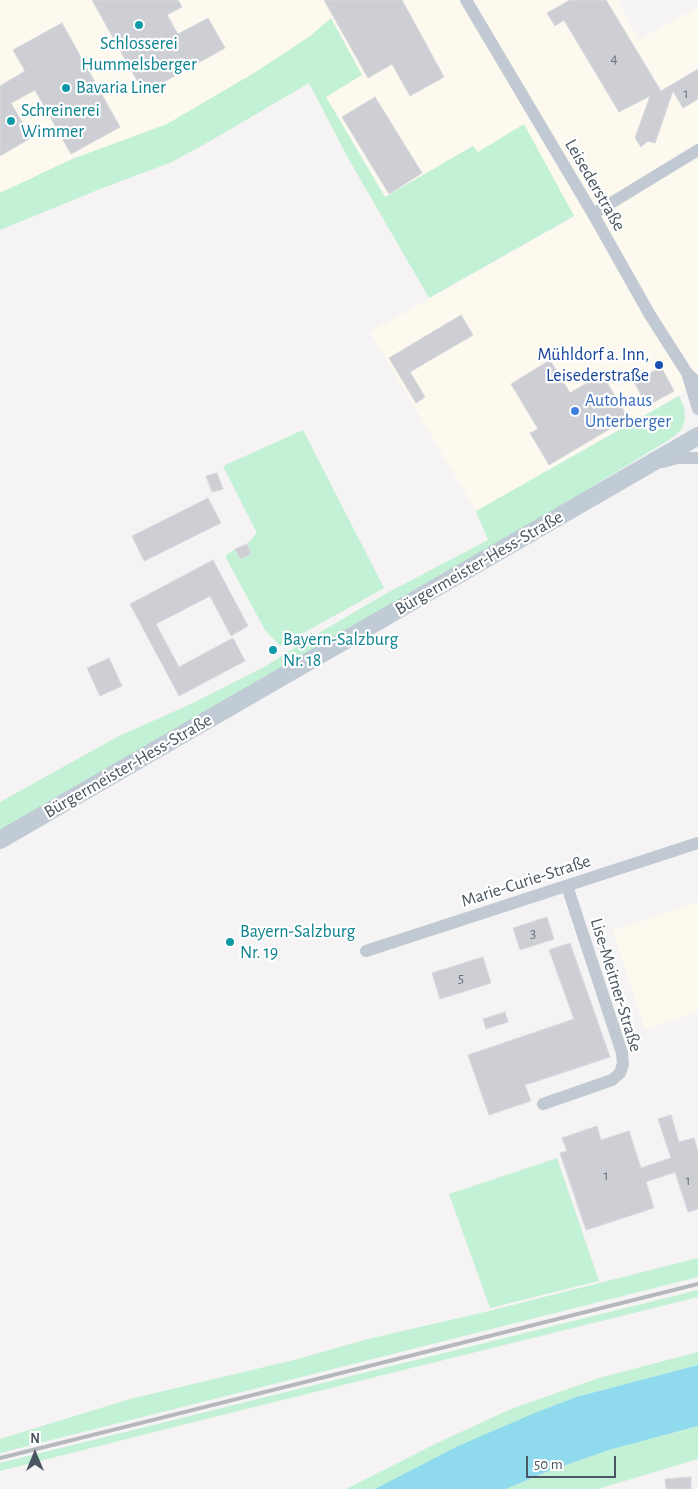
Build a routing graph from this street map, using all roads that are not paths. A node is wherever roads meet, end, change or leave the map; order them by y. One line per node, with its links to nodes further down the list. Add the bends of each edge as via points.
1 (466, 0): 3 (street, Leisederstraße)
2 (698, 150): 3 (street)
3 (593, 214): 4 (street, Leisederstraße, via 650,315)
4 (688, 373): 5 (street, Leisederstraße); 6 (street)
5 (698, 384)
6 (698, 409)
7 (698, 436): 9 (main road, Bürgermeister-Hess-Straße)
8 (698, 458): 9 (street, via 677,458)
9 (642, 468): 10 (main road, Bürgermeister-Hess-Straße)
10 (0, 840)
11 (698, 844): 12 (street, Marie-Curie-Straße)
12 (567, 886): 13 (street, Marie-Curie-Straße); 14 (street, Lise-Meitner-Straße, via 623,1064 620,1073 612,1080)
13 (366, 951)
14 (543, 1104)

